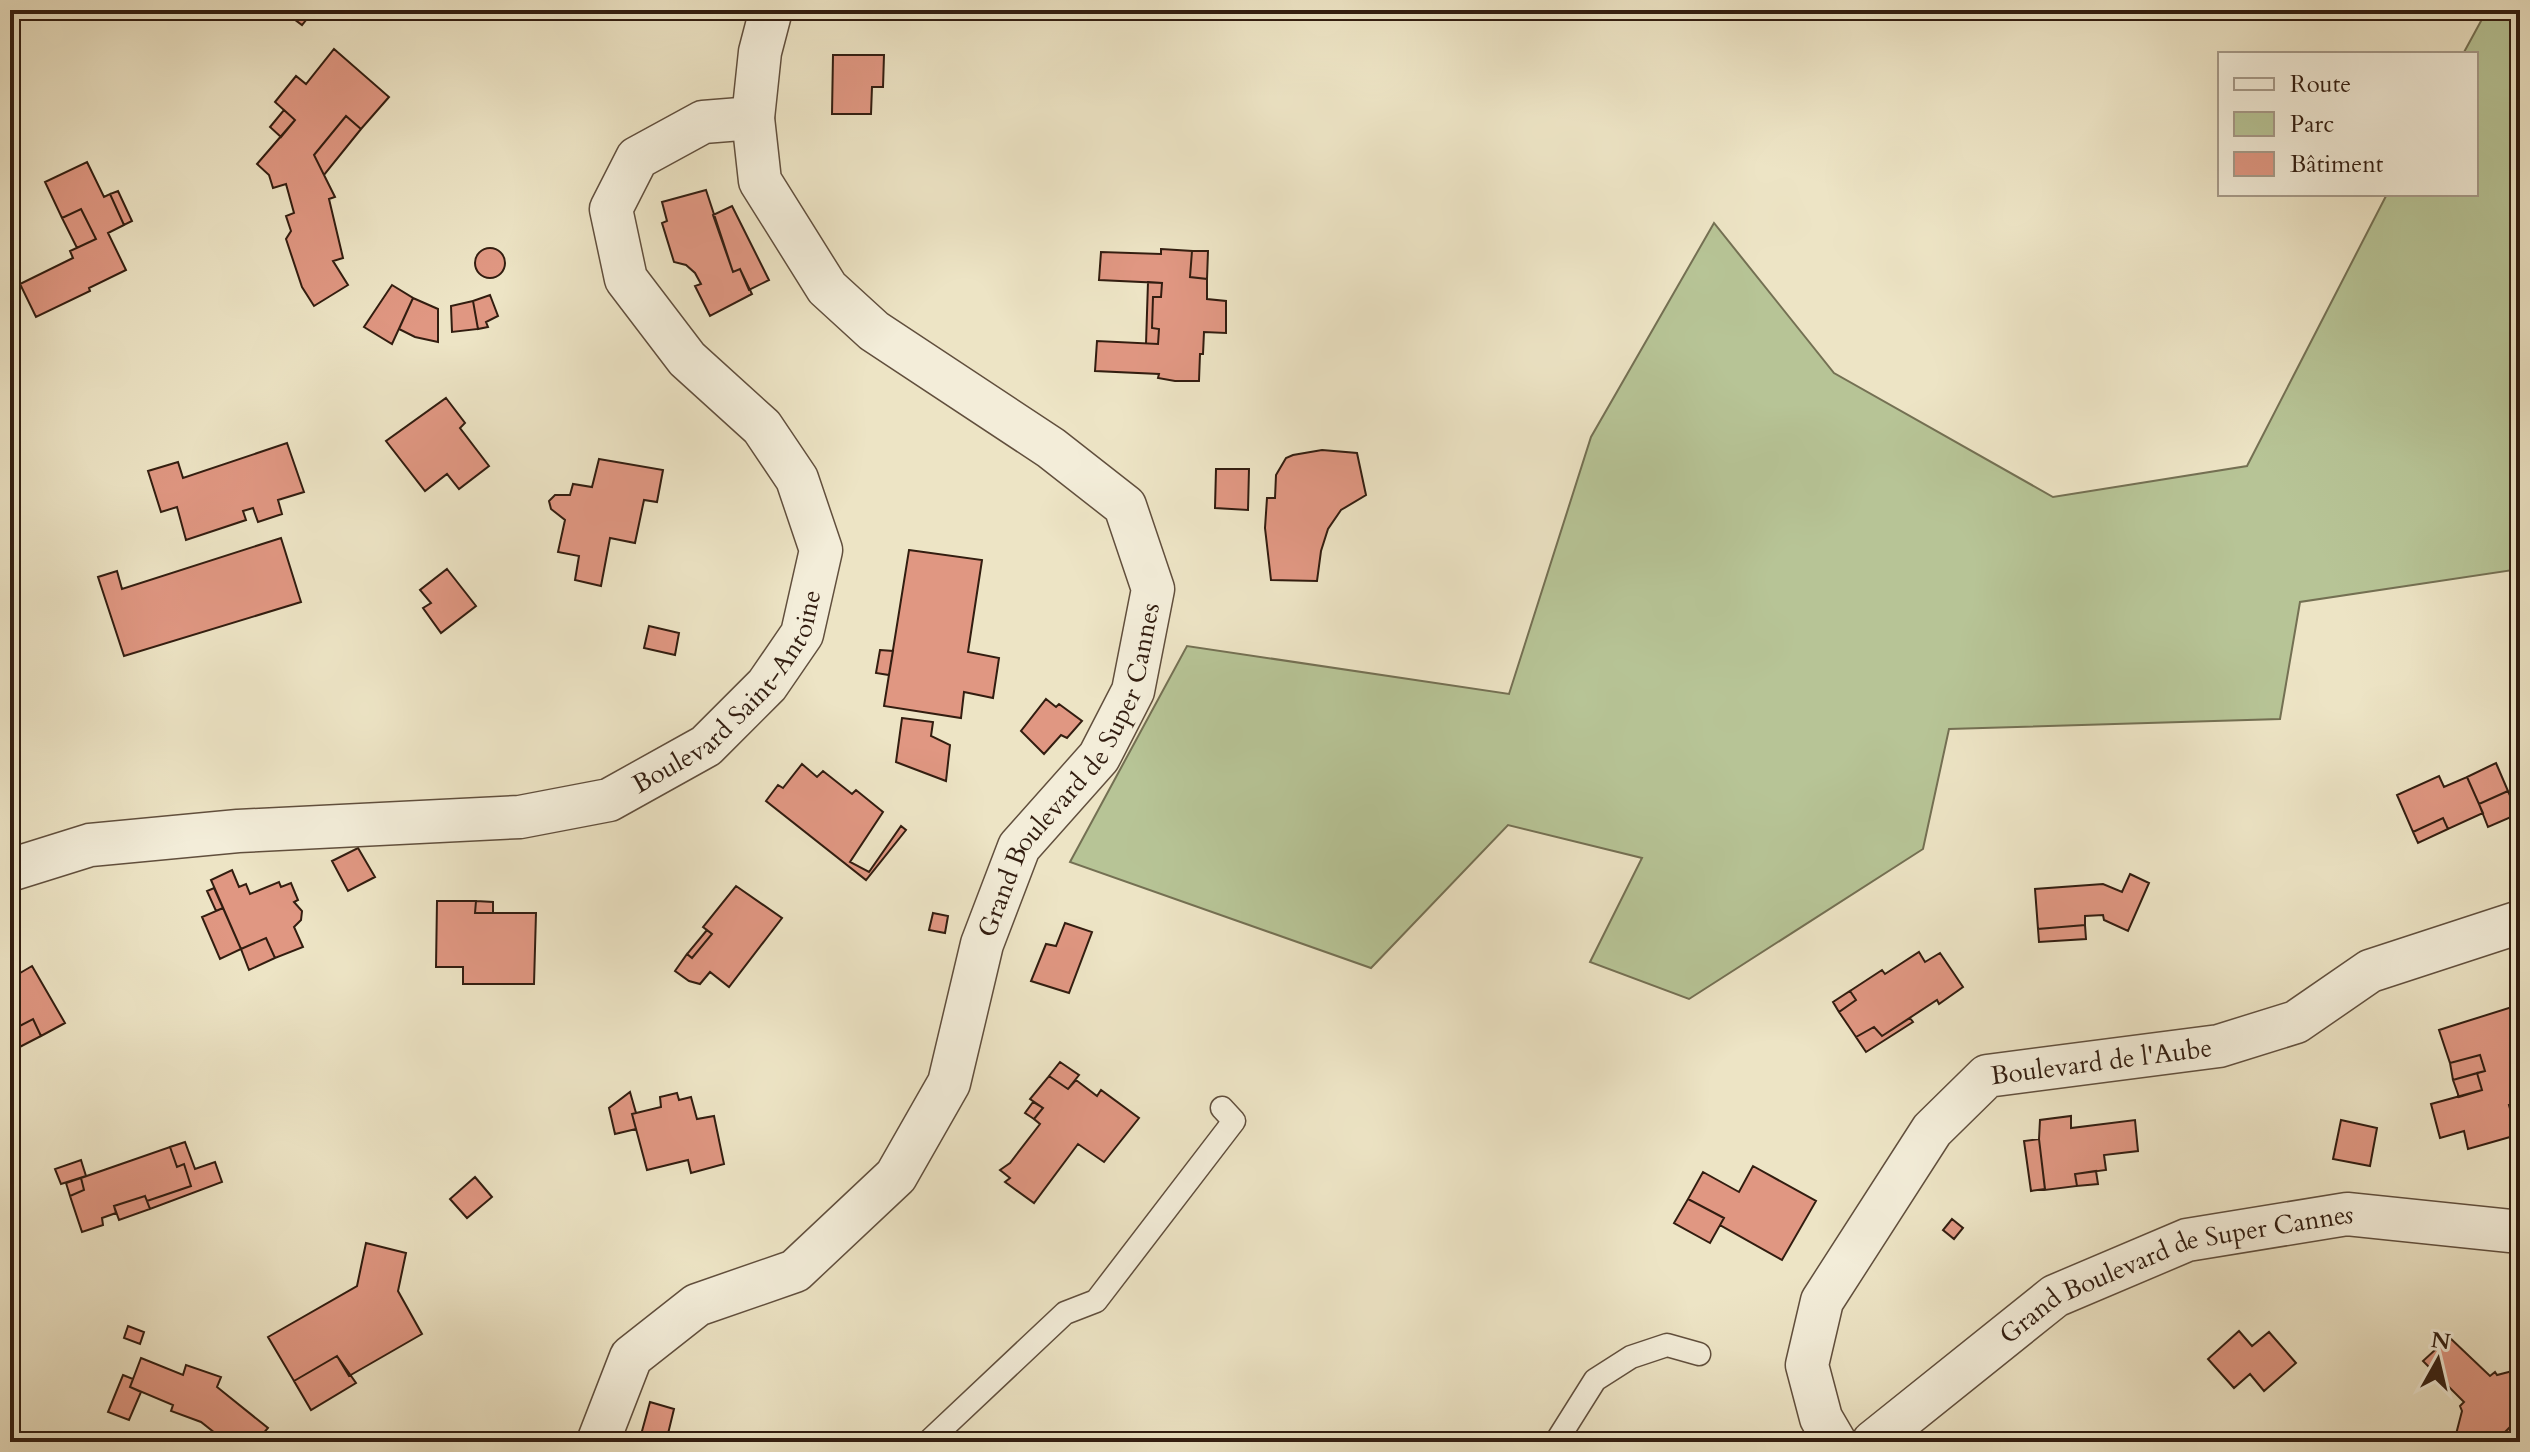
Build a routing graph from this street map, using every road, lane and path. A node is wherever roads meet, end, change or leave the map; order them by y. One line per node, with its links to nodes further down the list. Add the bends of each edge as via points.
1 (771, 10): 2 (street, Grand Boulevard de Super Cannes)
2 (753, 118): 3 (street, Boulevard Saint-Antoine, via 703,122 637,158 611,209 626,279 687,359 762,427 797,479 821,550 802,634 767,685 706,746 609,800 520,817 238,831 90,845); 8 (street, Grand Boulevard de Super Cannes, via 760,181 827,288 874,331 1051,448 1125,506 1153,589 1133,691 1099,757 1019,847 982,944 949,1083 896,1176 795,1271 697,1305 631,1357)
3 (10, 870)
4 (2520, 922): 11 (street, Boulevard de l'Aube, via 2370,971 2296,1022 2219,1046 1987,1076 1932,1130 1822,1301 1807,1365 1821,1418)
5 (1222, 1108): 9 (lane, via 1234,1121 1096,1301 1065,1313)
6 (2520, 1232): 12 (street, Grand Boulevard de Super Cannes, via 2347,1214 2187,1240 2055,1296)
7 (1699, 1354): 10 (lane, via 1667,1345 1631,1357 1595,1380)
8 (598, 1442)
9 (928, 1442)
10 (1556, 1442)
11 (1835, 1442)
12 (1873, 1442)

